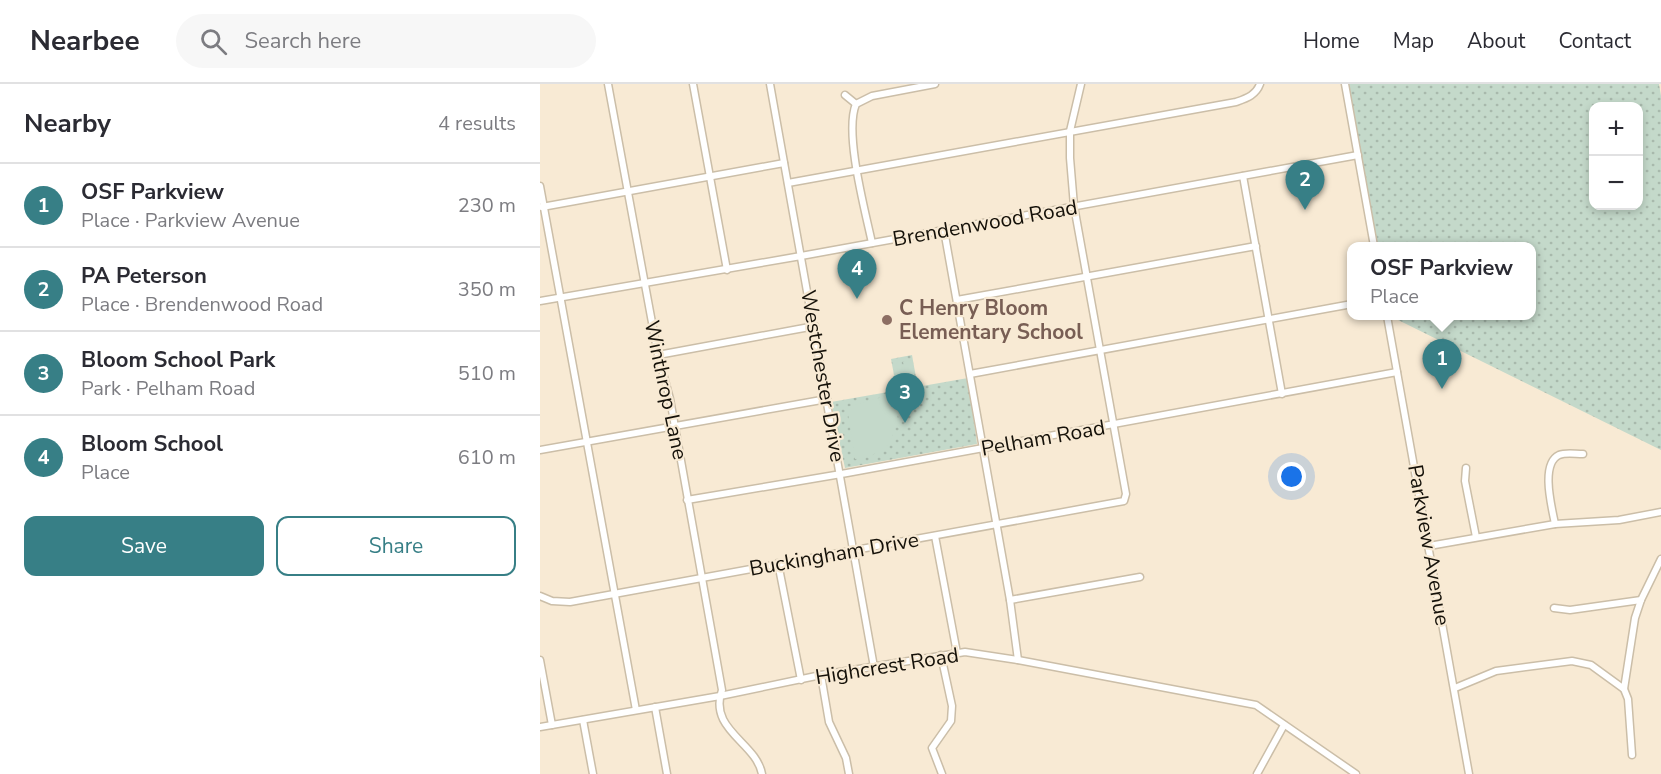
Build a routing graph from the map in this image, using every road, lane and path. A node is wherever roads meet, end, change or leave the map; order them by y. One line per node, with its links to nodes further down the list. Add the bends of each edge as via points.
1 (608, 84): 18 (street, Winthrop Lane)
2 (693, 84): 15 (street)
3 (770, 84): 12 (street, Westchester Drive)
4 (935, 84): 9 (street, via 872,96)
5 (1081, 84): 10 (street)
6 (1260, 84): 10 (street, via 1258,91 1236,102)
7 (1345, 84): 11 (street)
8 (845, 95): 9 (street)
9 (856, 104): 13 (street, via 852,128)
10 (1070, 131): 13 (street); 19 (street)
11 (1358, 154): 14 (street, Brendenwood Road); 22 (street)
12 (783, 163): 15 (street); 16 (street, Westchester Drive)
13 (858, 171): 16 (street); 23 (street)
14 (1243, 176): 19 (street, Brendenwood Road); 24 (street)
15 (710, 177): 18 (street); 26 (street)
16 (788, 183): 25 (street, Westchester Drive)
17 (540, 186): 20 (street)
18 (629, 190): 20 (street); 28 (street, Winthrop Lane)
19 (1074, 206): 21 (street, Brendenwood Road); 27 (street)
20 (542, 207): 29 (street)
21 (944, 230): 23 (street, Brendenwood Road); 30 (street)
22 (1373, 242)
23 (872, 243): 25 (street, Brendenwood Road)
24 (1256, 246): 27 (street); 33 (street)
25 (801, 256): 26 (street, Brendenwood Road); 35 (street, Westchester Drive)
26 (727, 270): 28 (street, Brendenwood Road)
27 (1086, 277): 30 (street); 36 (street)
28 (645, 284): 29 (street, Brendenwood Road); 37 (street, Winthrop Lane)
29 (561, 297): 31 (street, Brendenwood Road); 44 (street)
30 (957, 300): 39 (street)
31 (540, 301)
32 (1347, 305): 33 (street)
33 (1268, 318): 36 (street); 40 (street)
34 (1388, 320): 38 (street, Parkview Avenue)
35 (815, 326): 37 (street); 41 (street, Westchester Drive)
36 (1100, 350): 39 (street); 42 (street)
37 (658, 356): 43 (street, Winthrop Lane)
38 (1397, 372): 40 (street, Pelham Road); 56 (street, Parkview Avenue)
39 (970, 374): 45 (street)
40 (1282, 394): 42 (street, Pelham Road)
41 (827, 399): 43 (street); 49 (street, Westchester Drive)
42 (1113, 425): 45 (street, Pelham Road); 53 (street, Buckingham Drive, via 1124,501)
43 (675, 427): 44 (street); 50 (street, Winthrop Lane)
44 (586, 442): 46 (street); 62 (street)
45 (983, 448): 49 (street, Pelham Road); 53 (street)
46 (540, 450)
47 (1583, 454): 52 (street, via 1561,454 1550,465 1548,480)
48 (1466, 468): 55 (street)
49 (841, 474): 50 (street, Pelham Road); 57 (street, Westchester Drive)
50 (687, 500): 61 (street, Winthrop Lane)
51 (1661, 512): 52 (street, via 1619,520)
52 (1555, 524): 55 (street)
53 (996, 525): 54 (street, Buckingham Drive); 64 (street)
54 (935, 536): 57 (street, Buckingham Drive); 67 (street)
55 (1476, 537): 56 (street)
56 (1429, 546): 74 (street, Parkview Avenue)
57 (854, 551): 59 (street, Buckingham Drive); 71 (street, Westchester Drive)
58 (1661, 559): 65 (street)
59 (778, 563): 61 (street, Buckingham Drive); 73 (street)
60 (1140, 577): 64 (street)
61 (702, 578): 62 (street, Buckingham Drive); 76 (street, Winthrop Lane)
62 (615, 594): 63 (street, Buckingham Drive, via 570,602); 78 (street)
63 (540, 596)
64 (1010, 600): 70 (street)
65 (1641, 600): 66 (street, via 1570,610); 75 (street)
66 (1554, 608)
67 (957, 653): 68 (street, Highcrest Road); 70 (street, Highcrest Road)
68 (941, 655): 71 (street, Highcrest Road); 88 (street, via 952,706 951,721 932,748)
69 (540, 660): 81 (street)
70 (1018, 660): 80 (street, Highcrest Road, via 1256,705)
71 (874, 667): 72 (street, Highcrest Road)
72 (821, 675): 73 (street, Highcrest Road); 87 (street, via 829,722)
73 (801, 680): 76 (street, Highcrest Road)
74 (1455, 688): 75 (street, via 1496,671 1572,661 1591,665); 91 (street, Parkview Avenue)
75 (1624, 689): 83 (street)
76 (720, 696): 77 (street, Highcrest Road); 86 (street, Winthrop Lane, via 718,701 727,727 760,763)
77 (655, 706): 78 (street, Highcrest Road); 85 (street)
78 (636, 710): 79 (street, Highcrest Road)
79 (583, 720): 81 (street, Highcrest Road); 84 (street)
80 (1284, 725): 89 (street); 90 (street, Highcrest Road)
81 (552, 726): 82 (street, Highcrest Road)
82 (540, 727)
83 (1632, 755)
84 (593, 774)
85 (667, 774)
86 (762, 774)
87 (849, 774)
88 (942, 774)
89 (1257, 774)
90 (1356, 774)
91 (1469, 774)

